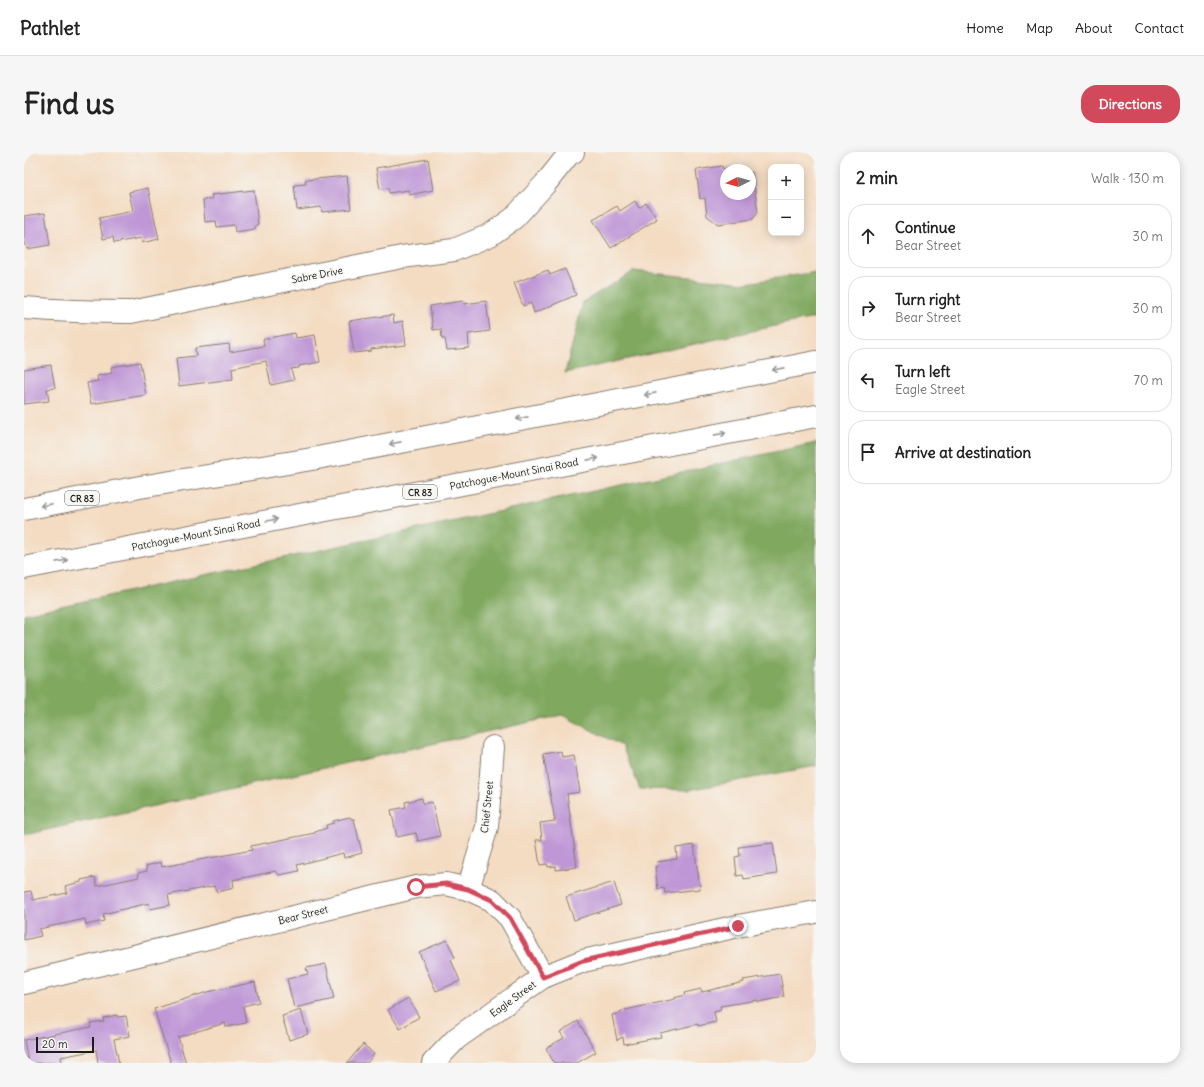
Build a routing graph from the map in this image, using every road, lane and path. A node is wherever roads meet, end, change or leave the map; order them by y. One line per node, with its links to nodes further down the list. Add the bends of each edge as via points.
1 (573, 152): 2 (main road, Sabre Drive, via 514,218 490,235 454,250 402,257 131,312)
2 (24, 308)
3 (816, 362): 5 (main road, CR 83, one-way to 5, via 312,459)
4 (816, 416): 6 (main road, Patchogue-Mount Sinai Road / CR 83, one-way to 4)
5 (24, 509)
6 (24, 568)
7 (493, 747): 8 (main road, Chief Street, via 487,828)
8 (468, 889): 10 (main road, Bear Street, via 492,900 510,918); 11 (main road, Bear Street, via 446,884 416,887)
9 (816, 912): 10 (main road, Eagle Street, via 738,926 583,961)
10 (543, 977): 12 (main road, Eagle Street, via 457,1038)
11 (24, 983)
12 (433, 1063)

